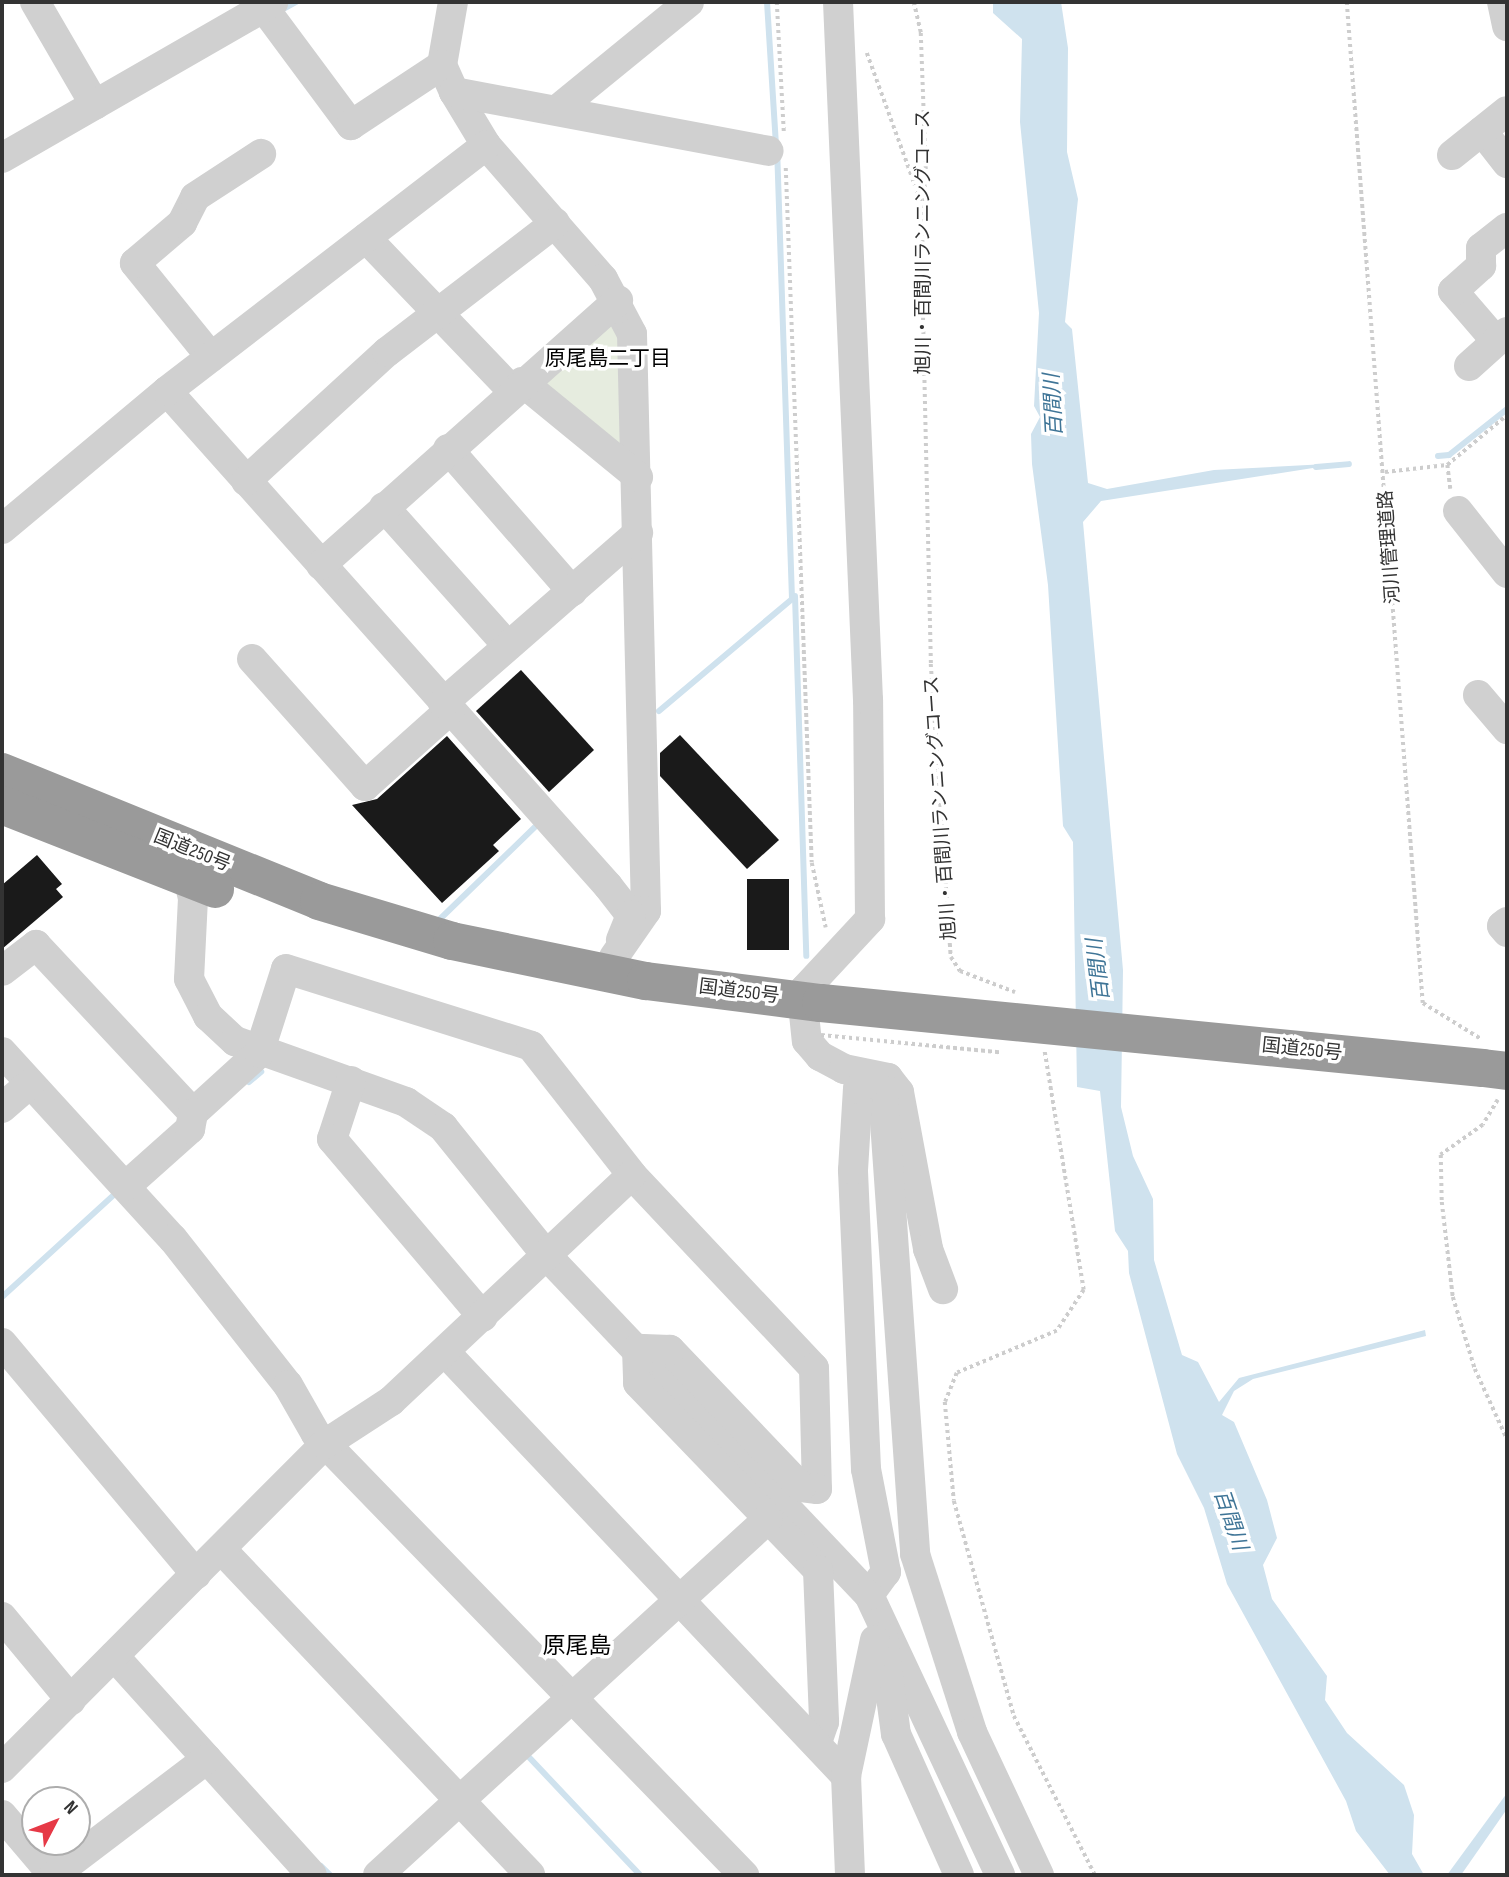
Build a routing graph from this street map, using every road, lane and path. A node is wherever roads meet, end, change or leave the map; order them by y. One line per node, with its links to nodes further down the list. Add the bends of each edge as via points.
1 (35, 2): 14 (street)
2 (453, 2): 12 (street)
3 (776, 2): 19 (path)
4 (838, 2): 59 (street, via 868,700 870,919)
5 (914, 2): 24 (path, 旭川・百間川ランニングコース, via 921,33)
6 (1347, 2): 38 (path, 河川管理道路)
7 (1502, 2): 10 (street)
8 (686, 3): 15 (street)
9 (268, 5): 12 (street, via 351,125); 14 (street)
10 (1507, 26)
11 (862, 41): 24 (path)
12 (442, 65): 13 (street)
13 (454, 92): 15 (street); 18 (street)
14 (95, 105): 22 (street)
15 (558, 109): 19 (street)
16 (1507, 111): 17 (street)
17 (1482, 131): 21 (street); 23 (street)
18 (486, 145): 25 (street); 27 (street)
19 (780, 150): 59 (path, via 812,863)
20 (261, 154): 31 (street, via 195,197 182,223 135,263)
21 (1452, 155)
22 (2, 158)
23 (1507, 163)
24 (924, 212): 62 (path, 旭川・百間川ランニングコース, via 931,664 951,957 960,971)
25 (555, 223): 28 (street); 29 (street)
26 (1507, 228): 30 (street, via 1481,248 1480,266 1453,291)
27 (366, 238): 29 (street); 31 (street)
28 (618, 300): 33 (street); 39 (street, via 632,334)
29 (436, 314): 33 (street); 40 (street)
30 (1502, 337): 32 (street)
31 (211, 357): 34 (street)
32 (1469, 366)
33 (517, 386): 36 (street); 39 (street)
34 (167, 391): 40 (street); 43 (street)
35 (1507, 415): 37 (path)
36 (448, 449): 41 (street); 47 (street)
37 (1447, 465): 38 (path); 42 (path)
38 (1385, 472): 67 (path, 河川管理道路, via 1423,1003 1470,1028)
39 (638, 477): 44 (street)
40 (246, 481): 45 (street)
41 (384, 507): 45 (street); 48 (street)
42 (1458, 512): 46 (street)
43 (2, 529)
44 (638, 533): 47 (street); 58 (street, via 646,911)
45 (321, 565): 51 (street)
46 (1507, 573)
47 (572, 591): 48 (street)
48 (508, 646): 51 (street)
49 (251, 659): 51 (street, via 365,786)
50 (1478, 695): 52 (street)
51 (446, 707): 58 (street, via 631,915)
52 (1507, 729)
53 (2, 772): 60 (highway, 国道250号, via 319,901)
54 (2, 806): 55 (highway, 国道250号)
55 (188, 878): 63 (highway, 国道250号, via 376,943 484,969); 66 (street, via 193,898 189,979 208,1016 235,1041)
56 (1507, 922): 57 (street, via 1502,926)
57 (1507, 932)
58 (614, 957): 60 (street, via 568,956)
59 (833, 958): 63 (street, via 805,989)
60 (548, 963): 63 (highway, 国道250号)
61 (2, 971): 72 (street, via 36,945)
62 (1028, 1000)
63 (813, 1008): 67 (highway, 国道250号, bridge); 68 (street, via 807,1041 820,1056)
64 (1043, 1046): 107 (path, via 1084,1290 1057,1331 957,1373 945,1402 954,1501 1014,1716)
65 (2, 1052): 70 (street)
66 (259, 1053): 69 (street); 72 (street); 73 (street, via 286,969 531,1046)
67 (1494, 1076): 81 (path, via 1483,1125 1441,1155 1442,1202 1453,1297 1475,1369)
68 (873, 1078): 76 (street, via 888,1078 899,1092 928,1249); 87 (street, via 858,1089 853,1170 866,1469 886,1572); 106 (street, via 883,1093 915,1554 972,1732)
69 (351, 1081): 75 (street, via 406,1102 443,1127); 77 (street, via 332,1139)
70 (30, 1084): 71 (street); 74 (street)
71 (2, 1108)
72 (193, 1113): 74 (street, via 190,1129)
73 (632, 1175): 75 (street); 79 (street, via 814,1368 817,1489 801,1488 670,1350)
74 (126, 1186): 82 (street, via 288,1385)
75 (548, 1257): 77 (street); 79 (street)
76 (943, 1289)
77 (483, 1317): 80 (street)
78 (2, 1343): 85 (street)
79 (637, 1349): 83 (street, via 638,1382); 87 (street)
80 (445, 1352): 82 (street, via 391,1401); 86 (street)
81 (1507, 1439)
82 (325, 1444): 84 (street); 90 (street)
83 (768, 1519): 86 (street); 92 (street, via 818,1570 824,1722)
84 (221, 1549): 85 (street); 96 (street)
85 (196, 1574): 89 (street)
86 (680, 1600): 90 (street); 92 (street)
87 (875, 1605): 95 (street); 104 (street, via 896,1734); 105 (street, via 935,1747)
88 (2, 1617): 91 (street)
89 (114, 1656): 91 (street); 93 (street)
90 (575, 1696): 96 (street); 102 (street)
91 (71, 1700): 94 (street)
92 (817, 1742): 95 (street)
93 (206, 1759): 98 (street); 99 (street)
94 (2, 1768)
95 (846, 1776): 103 (street)
96 (458, 1800): 100 (street); 101 (street)
97 (2, 1815): 98 (street)
98 (54, 1875)
99 (312, 1875)
100 (378, 1875)
101 (530, 1875)
102 (744, 1875)
103 (850, 1875)
104 (959, 1875)
105 (1000, 1875)
106 (1039, 1875)
107 (1095, 1875)

